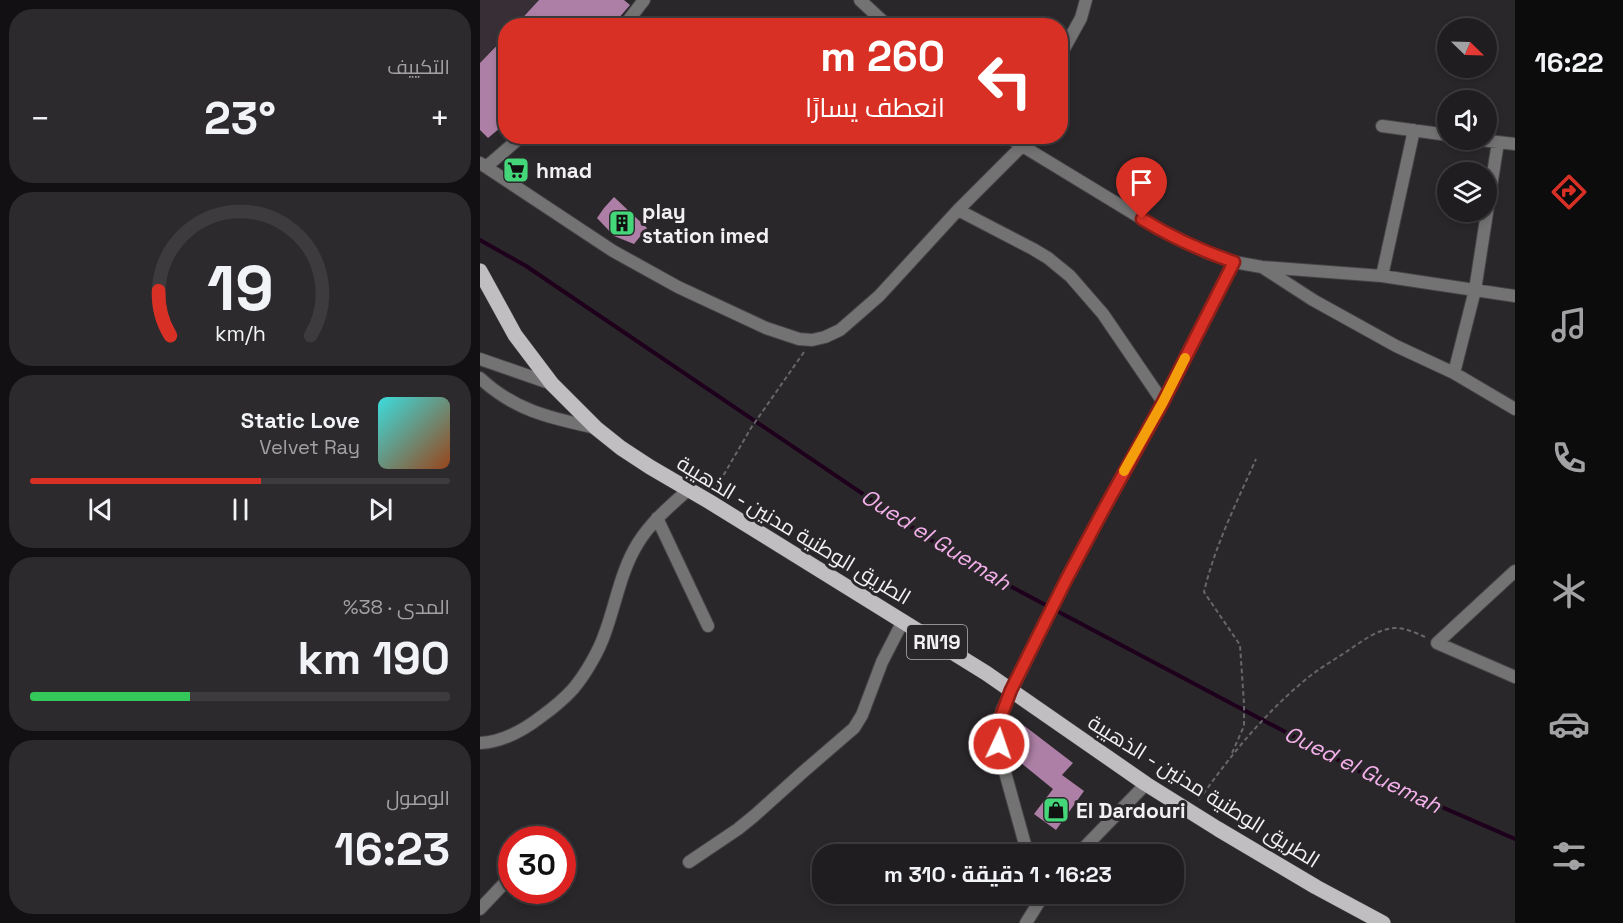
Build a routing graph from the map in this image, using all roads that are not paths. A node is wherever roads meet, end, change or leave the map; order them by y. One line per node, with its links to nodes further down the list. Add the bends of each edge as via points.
1 (644, 0): 4 (street)
2 (860, 0): 5 (street)
3 (1086, 0): 6 (street)
4 (630, 18)
5 (879, 18)
6 (1068, 42)
7 (1382, 126): 8 (street)
8 (1414, 130): 9 (street); 20 (street)
9 (1437, 133)
10 (1498, 142): 13 (street); 21 (street)
11 (511, 144): 15 (street)
12 (1017, 144): 14 (street)
13 (1515, 144)
14 (1021, 147): 16 (street); 17 (street, via 1159,229)
15 (483, 165): 16 (street, via 613,251 678,287 799,339 812,340 840,330 879,296)
16 (958, 210): 27 (street, via 1033,249 1070,276 1103,314)
17 (1234, 262): 18 (street); 27 (street)
18 (1262, 267): 20 (street); 24 (street, via 1396,346)
19 (480, 271): 26 (main road, الطريق الوطنية مدنين - الذهيبة / RN19, via 515,335)
20 (1382, 276): 21 (street)
21 (1475, 290): 22 (street); 24 (street)
22 (1515, 296)
23 (480, 359): 26 (street)
24 (1454, 373): 28 (street)
25 (480, 378): 29 (street, via 501,396 533,412)
26 (552, 384): 29 (main road, الطريق الوطنية مدنين - الذهيبة / RN19)
27 (1163, 402): 36 (street)
28 (1515, 409)
29 (596, 428): 30 (main road, الطريق الوطنية مدنين - الذهيبة / RN19)
30 (688, 490): 31 (street); 33 (main road, الطريق الوطنية مدنين - الذهيبة / RN19)
31 (657, 518): 34 (street); 37 (street, via 638,542 604,635 573,690 521,731)
32 (1515, 571): 35 (street, via 1437,643)
33 (903, 621): 36 (main road, الطريق الوطنية مدنين - الذهيبة / RN19); 41 (street, via 854,728 746,823)
34 (708, 626)
35 (1515, 677)
36 (1011, 690): 38 (main road, الطريق الوطنية مدنين - الذهيبة / RN19); 39 (street, via 1000,719 999,744)
37 (480, 743)
38 (1146, 784): 40 (street); 46 (main road, الطريق الوطنية مدنين - الذهيبة / RN19)
39 (1025, 844)
40 (1088, 844)
41 (689, 862)
42 (498, 890): 44 (street)
43 (1036, 904): 45 (street)
44 (480, 909)
45 (1026, 923)
46 (1383, 923)

